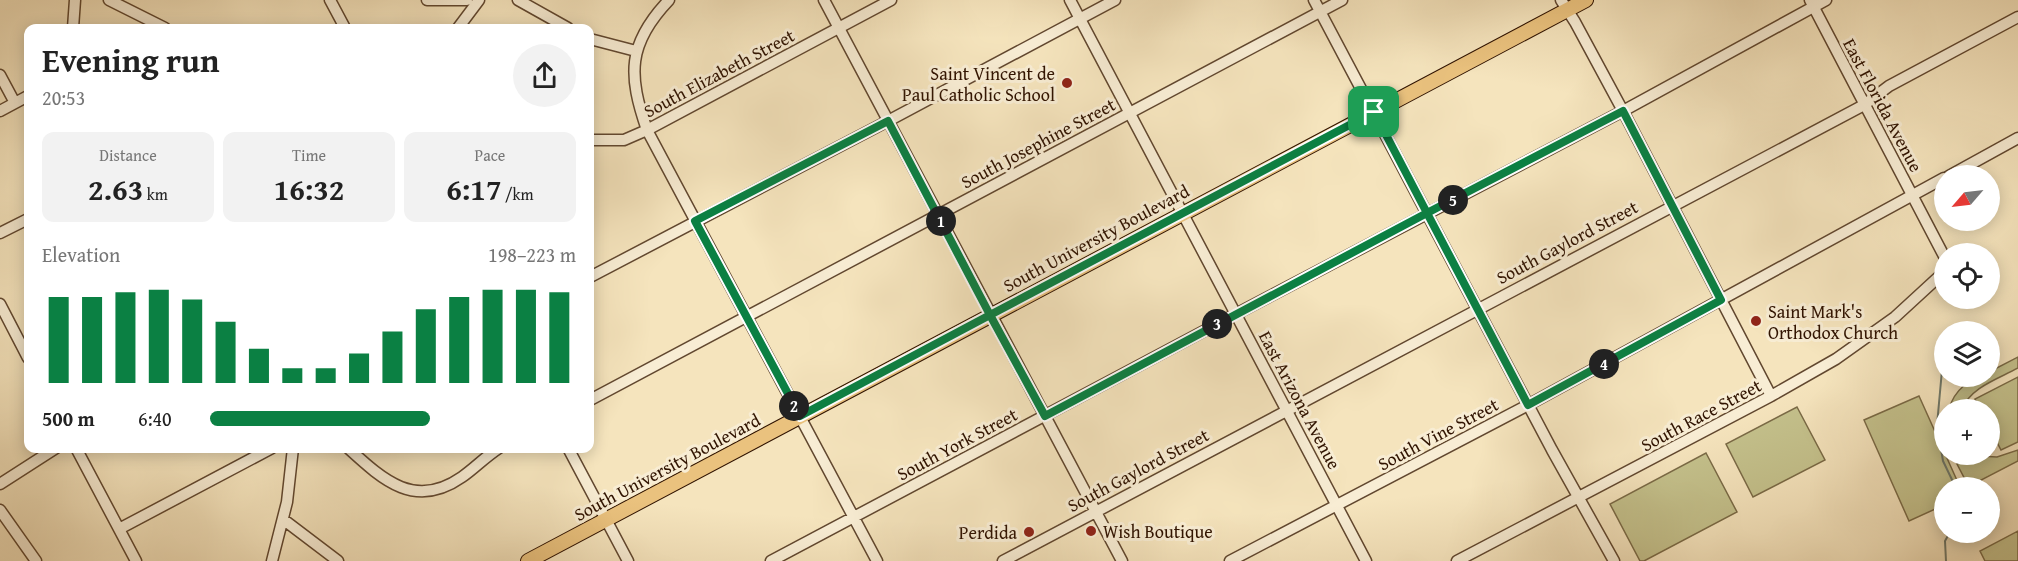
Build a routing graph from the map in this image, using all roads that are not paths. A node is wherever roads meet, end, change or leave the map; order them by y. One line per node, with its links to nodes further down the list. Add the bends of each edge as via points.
1 (75, 0): 22 (street)
2 (109, 0): 23 (street)
3 (330, 0): 24 (street)
4 (427, 0): 5 (street)
5 (467, 0)
6 (479, 0): 25 (street)
7 (518, 0): 26 (street)
8 (669, 0): 29 (street, via 650,22)
9 (824, 0): 27 (street)
10 (891, 0): 27 (street, South Elizabeth Street)
11 (1070, 0): 21 (street, East Arizona Avenue)
12 (1115, 0): 21 (street)
13 (1314, 0): 19 (street)
14 (1342, 0): 19 (street, South Josephine Street)
15 (1586, 0): 18 (main road, South University Boulevard)
16 (1826, 0): 17 (street, South York Street)
17 (1812, 4): 33 (street, East Florida Avenue); 35 (street, South York Street)
18 (1564, 5): 35 (street); 36 (main road, South University Boulevard)
19 (1320, 12): 36 (street); 37 (street, South Josephine Street)
20 (2018, 17): 33 (street, South Gaylord Street, via 1889,86)
21 (1080, 19): 37 (street, East Arizona Avenue); 38 (street)
22 (73, 24)
23 (157, 24)
24 (343, 24)
25 (461, 24)
26 (561, 24)
27 (838, 28): 38 (street); 39 (street, South Elizabeth Street)
28 (594, 40): 29 (street)
29 (636, 51): 39 (street, via 635,88)
30 (0, 75): 32 (street)
31 (24, 98): 32 (street)
32 (15, 103): 34 (street)
33 (1864, 105): 44 (street, East Florida Avenue); 45 (street, South Gaylord Street)
34 (0, 111)
35 (1623, 111): 45 (street); 47 (street, South York Street)
36 (1374, 112): 46 (main road, South University Boulevard); 47 (street)
37 (1130, 113): 46 (street, East Arizona Avenue); 48 (street, South Josephine Street)
38 (888, 121): 48 (street); 50 (street)
39 (647, 130): 41 (street, South Elizabeth Street, via 624,140); 50 (street)
40 (2018, 138): 42 (street)
41 (594, 140)
42 (1969, 165)
43 (1934, 183): 44 (street, South Vine Street)
44 (1912, 195): 52 (street, East Florida Avenue); 55 (street, South Vine Street)
45 (1672, 206): 55 (street); 57 (street, South Gaylord Street)
46 (1183, 213): 58 (street, East Arizona Avenue); 59 (main road, South University Boulevard)
47 (1427, 213): 57 (street); 58 (street, South York Street)
48 (937, 215): 59 (street); 60 (street, South Josephine Street)
49 (24, 221): 51 (street)
50 (695, 221): 53 (street); 60 (street)
51 (0, 233)
52 (1937, 243)
53 (594, 275)
54 (1934, 281): 62 (street, South Race Street, via 1885,324 1836,359)
55 (1721, 300): 62 (street); 64 (street, South Vine Street)
56 (0, 304): 61 (street)
57 (1478, 308): 64 (street); 65 (street, South Gaylord Street)
58 (1236, 314): 65 (street, East Arizona Avenue); 67 (street, South York Street)
59 (990, 315): 66 (main road, South University Boulevard); 67 (street)
60 (746, 317): 63 (street, South Josephine Street); 66 (street)
61 (24, 340)
62 (1771, 396): 76 (street, South Race Street)
63 (594, 398)
64 (1528, 405): 76 (street); 77 (street, South Vine Street)
65 (1286, 409): 77 (street, East Arizona Avenue); 79 (street, South Gaylord Street)
66 (800, 416): 80 (street); 81 (main road, South University Boulevard)
67 (1045, 416): 79 (street); 80 (street, South York Street)
68 (49, 453): 75 (street)
69 (79, 453): 83 (street)
70 (263, 453): 83 (street)
71 (292, 453): 82 (street)
72 (354, 453): 73 (street, via 385,480 415,491 446,486)
73 (492, 453)
74 (571, 453): 81 (street)
75 (0, 484)
76 (1579, 498): 96 (street, South Race Street); 97 (street)
77 (1337, 505): 94 (street, South Vine Street); 95 (street, East Arizona Avenue)
78 (0, 510): 84 (street)
79 (1096, 511): 92 (street, South Gaylord Street); 93 (street)
80 (853, 518): 90 (street, South York Street); 91 (street)
81 (606, 519): 88 (main road, South University Boulevard); 89 (street)
82 (284, 520): 86 (street); 87 (street)
83 (119, 529): 85 (street)
84 (36, 561)
85 (136, 561)
86 (272, 561)
87 (338, 561)
88 (528, 561)
89 (628, 561)
90 (771, 561)
91 (877, 561)
92 (1003, 561)
93 (1122, 561)
94 (1230, 561)
95 (1366, 561)
96 (1457, 561)
97 (1614, 561)

